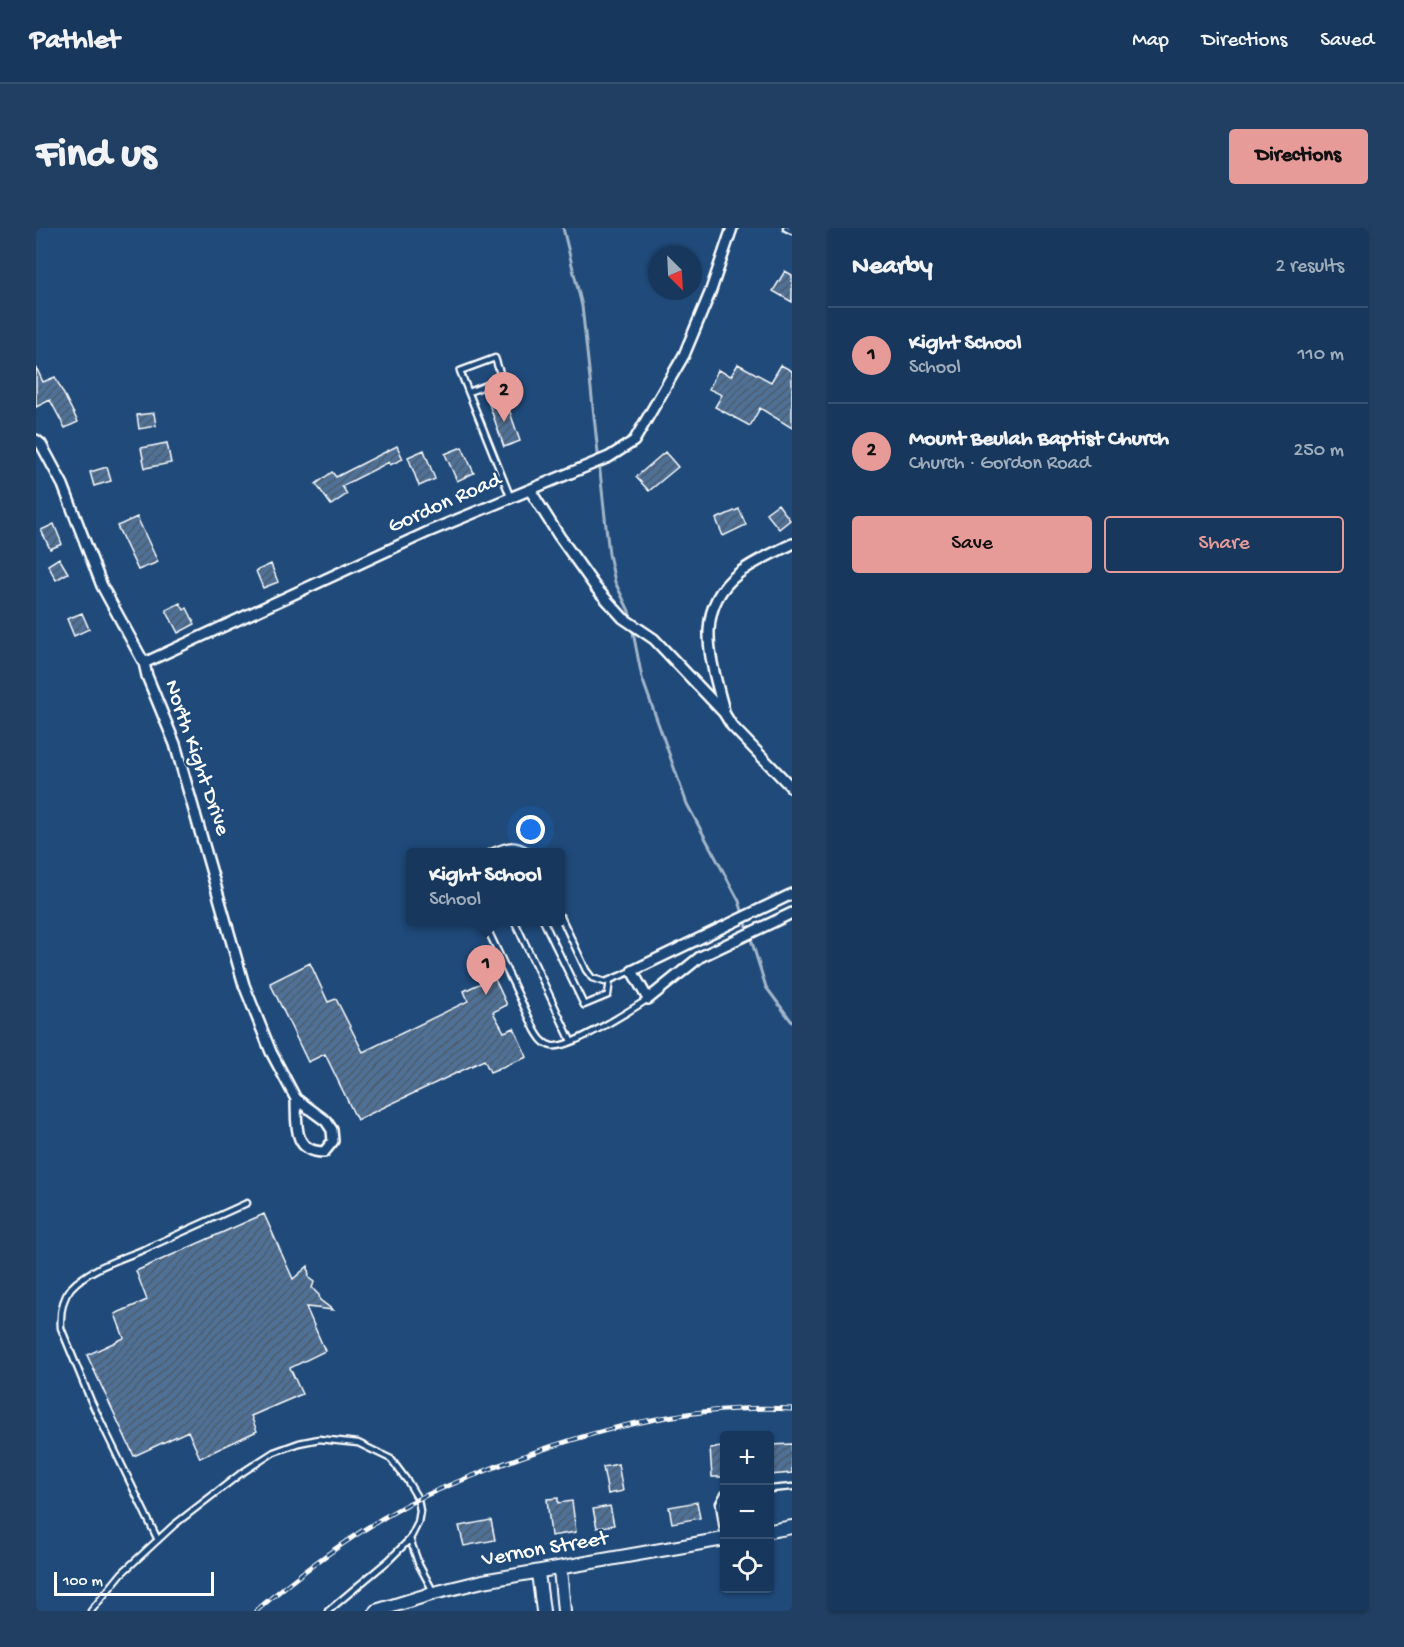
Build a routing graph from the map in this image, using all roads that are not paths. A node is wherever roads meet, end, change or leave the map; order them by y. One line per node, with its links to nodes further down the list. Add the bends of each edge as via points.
1 (732, 228): 6 (street, via 684,355 634,441 609,457)
2 (786, 228): 3 (lane)
3 (792, 231)
4 (469, 392): 4 (lane, via 460,371 495,358 502,379); 7 (lane)
5 (36, 440): 9 (street, North Kight Drive, via 63,485 102,586)
6 (530, 490): 7 (street, Gordon Road); 10 (street, Gordon Road, via 596,588 623,618 654,639)
7 (510, 496): 9 (street, Gordon Road)
8 (792, 544): 10 (street, via 738,574 715,603 708,624 709,646)
9 (144, 663): 24 (street, North Kight Drive, via 175,744 244,985 271,1052)
10 (724, 713): 11 (street, Gordon Road)
11 (792, 788)
12 (502, 848): 13 (lane)
13 (524, 848)
14 (792, 894): 20 (street)
15 (792, 913): 22 (street, via 700,957)
16 (565, 925): 21 (lane, via 592,978)
17 (486, 926): 23 (lane, via 540,1039 553,1046)
18 (517, 926): 23 (lane)
19 (546, 926): 21 (lane, via 584,1005 608,995)
20 (632, 971): 21 (lane); 22 (street)
21 (610, 980)
22 (648, 999): 23 (lane)
23 (571, 1041)
24 (296, 1100): 24 (street, North Kight Drive, via 326,1121 332,1130 333,1141 324,1152 306,1148 298,1136)
25 (247, 1203): 31 (lane, via 82,1278 65,1297 60,1315 61,1328 91,1401)
26 (792, 1487): 27 (lane)
27 (774, 1489)
28 (792, 1527): 29 (street)
29 (774, 1530)
30 (410, 1539): 31 (lane, via 418,1523 418,1499 391,1459 358,1443 319,1439 274,1452 240,1474); 35 (lane); 37 (lane)
31 (158, 1540): 36 (lane, via 122,1573)
32 (720, 1540): 33 (street, Vernon Street)
33 (560, 1569): 34 (street, Vernon Street); 40 (street)
34 (538, 1573): 35 (street, Vernon Street); 39 (street)
35 (434, 1593): 38 (street, Vernon Street)
36 (91, 1611)
37 (328, 1611)
38 (376, 1611)
39 (543, 1611)
40 (564, 1611)

